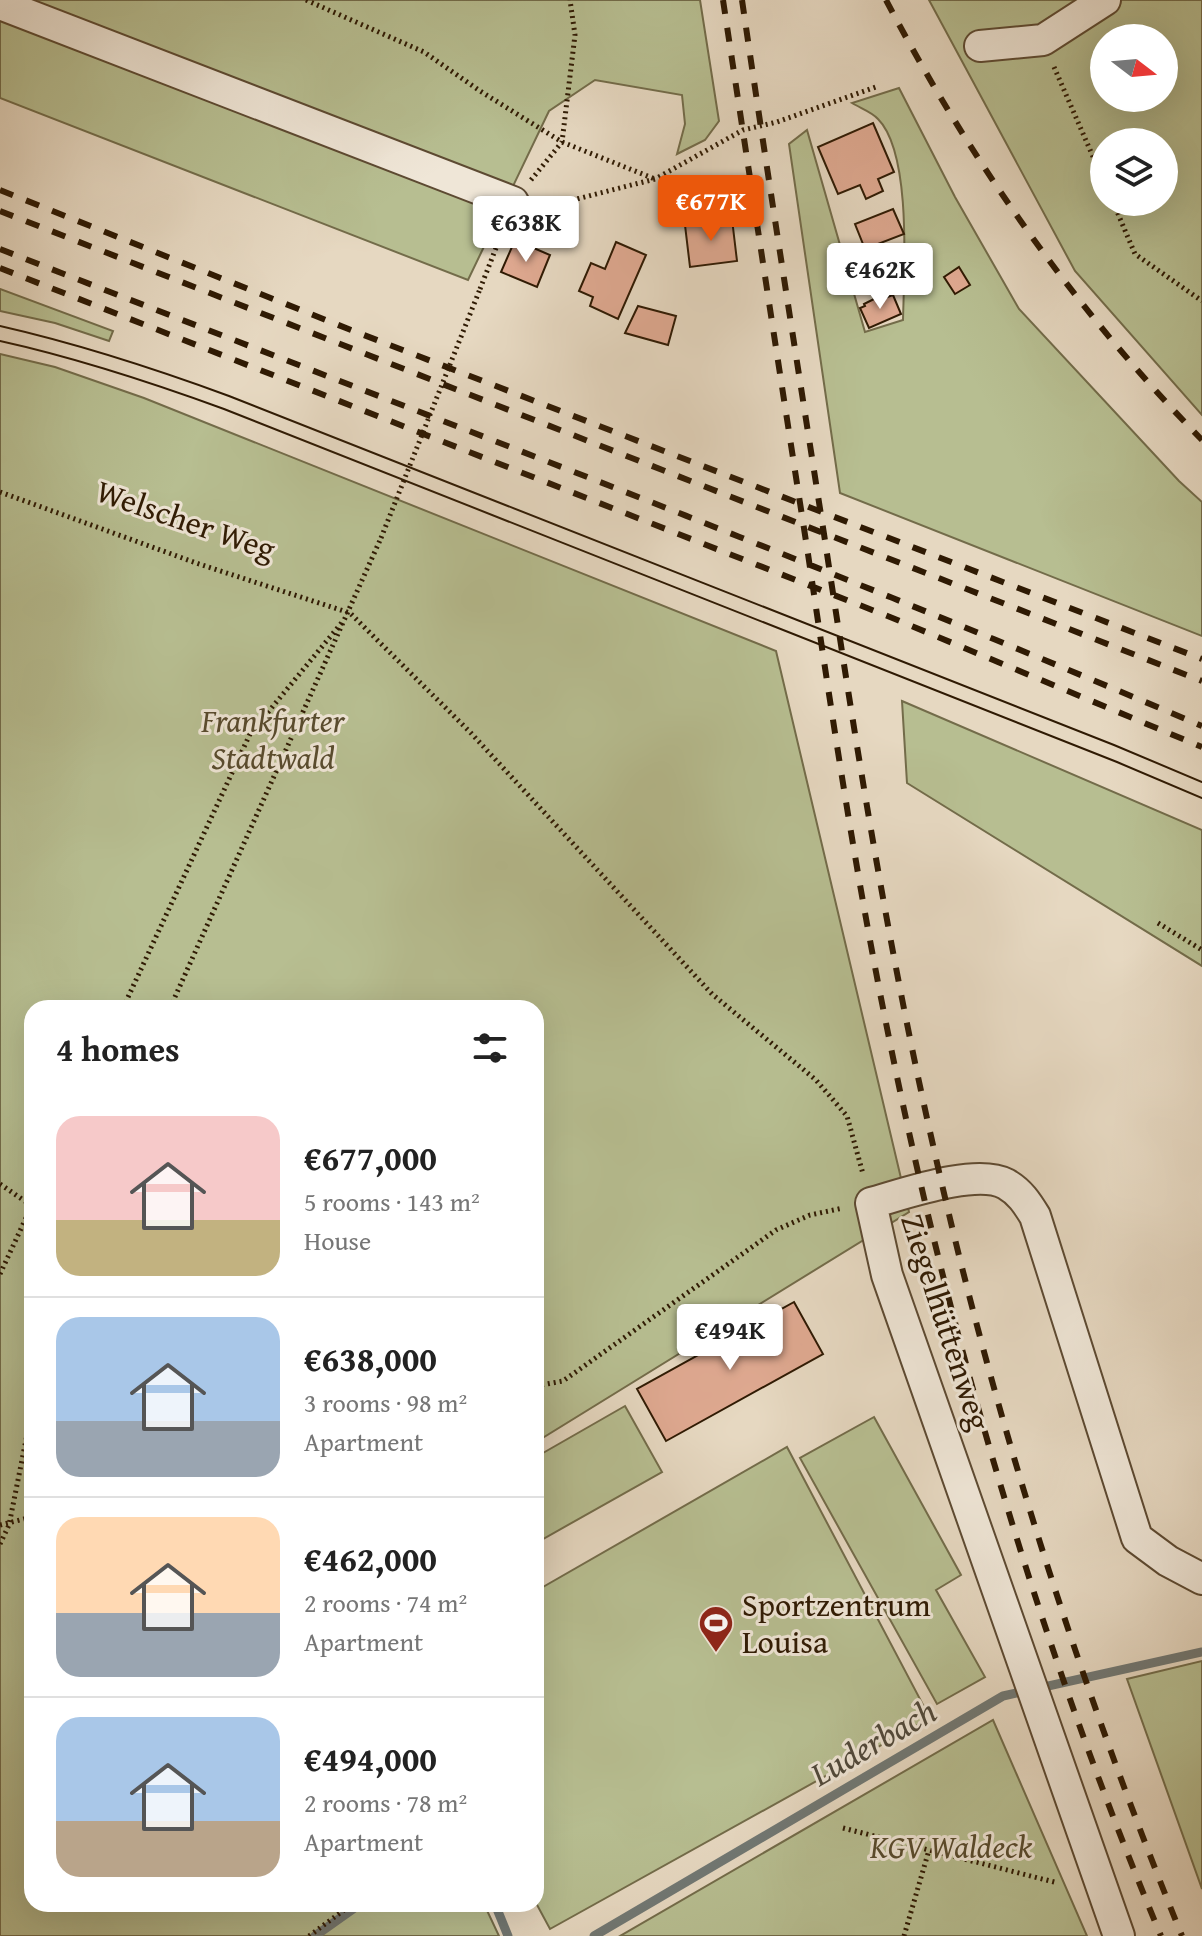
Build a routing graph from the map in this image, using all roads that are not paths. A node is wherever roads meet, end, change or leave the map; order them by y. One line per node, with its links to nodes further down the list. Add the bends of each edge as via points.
1 (1105, 0): 3 (lane, via 1043,40)
2 (0, 4): 4 (lane)
3 (980, 46)
4 (513, 202)
5 (1201, 1578): 6 (lane, Ziegelhüttenweg, via 1137,1538 1035,1216 1022,1196 990,1178 971,1178 871,1203 887,1275)
6 (1119, 1936)

